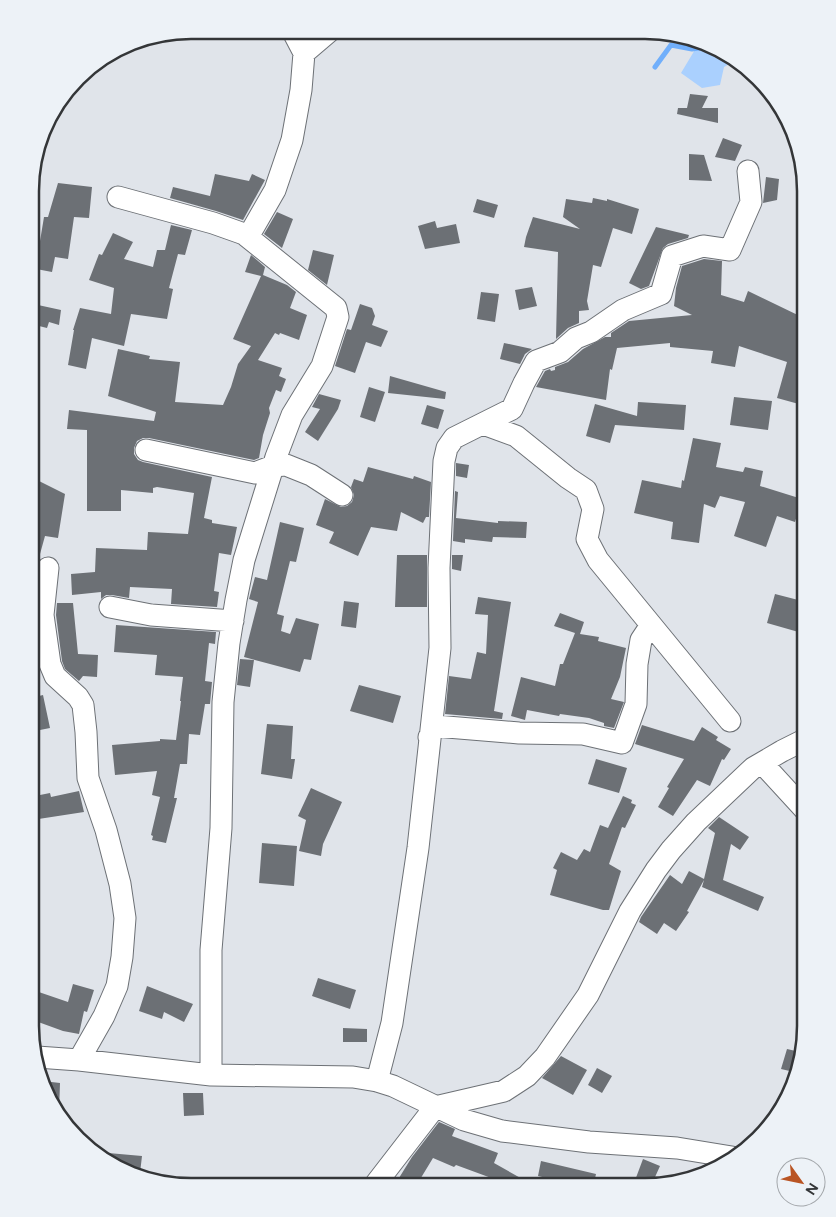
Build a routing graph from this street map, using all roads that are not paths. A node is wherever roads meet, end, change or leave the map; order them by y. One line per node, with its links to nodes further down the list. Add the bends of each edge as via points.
1 (297, 39): 3 (street)
2 (320, 39): 3 (street)
3 (304, 53): 6 (street, via 292,140 275,190)
4 (748, 171): 7 (street, via 750,202 730,250 703,246 672,256 661,294 623,310 591,332 576,338 560,352 536,361 512,409)
5 (118, 197): 6 (street, via 213,223)
6 (248, 237): 9 (street, via 336,308 338,317 322,366 292,415)
7 (483, 424): 14 (street, via 516,436 586,490 593,509 587,539 598,560); 16 (street, via 454,438 444,461 439,568 440,648)
8 (146, 450): 9 (street, via 255,473)
9 (273, 466): 10 (street, via 286,465 311,475); 13 (street, via 244,560)
10 (342, 495)
11 (48, 568): 21 (street, via 44,615 50,664 55,676 83,705 88,778 106,830 125,918 117,986)
12 (110, 607): 13 (street)
13 (233, 622): 22 (street, via 223,702 221,828 211,950)
14 (651, 625): 15 (street); 16 (street, via 641,640 636,704 622,743 583,734 435,726)
15 (730, 721)
16 (429, 737): 23 (street, via 401,967 392,1024)
17 (797, 744): 18 (street)
18 (762, 763): 19 (street); 24 (street, via 696,822 656,870 630,912 588,995 545,1057 527,1076 504,1091)
19 (797, 801)
20 (42, 1057): 21 (street)
21 (79, 1060): 22 (street)
22 (211, 1075): 23 (street, via 353,1077)
23 (377, 1081): 24 (street)
24 (434, 1107): 25 (street, via 502,1131); 26 (street)
25 (725, 1156)
26 (380, 1178)

